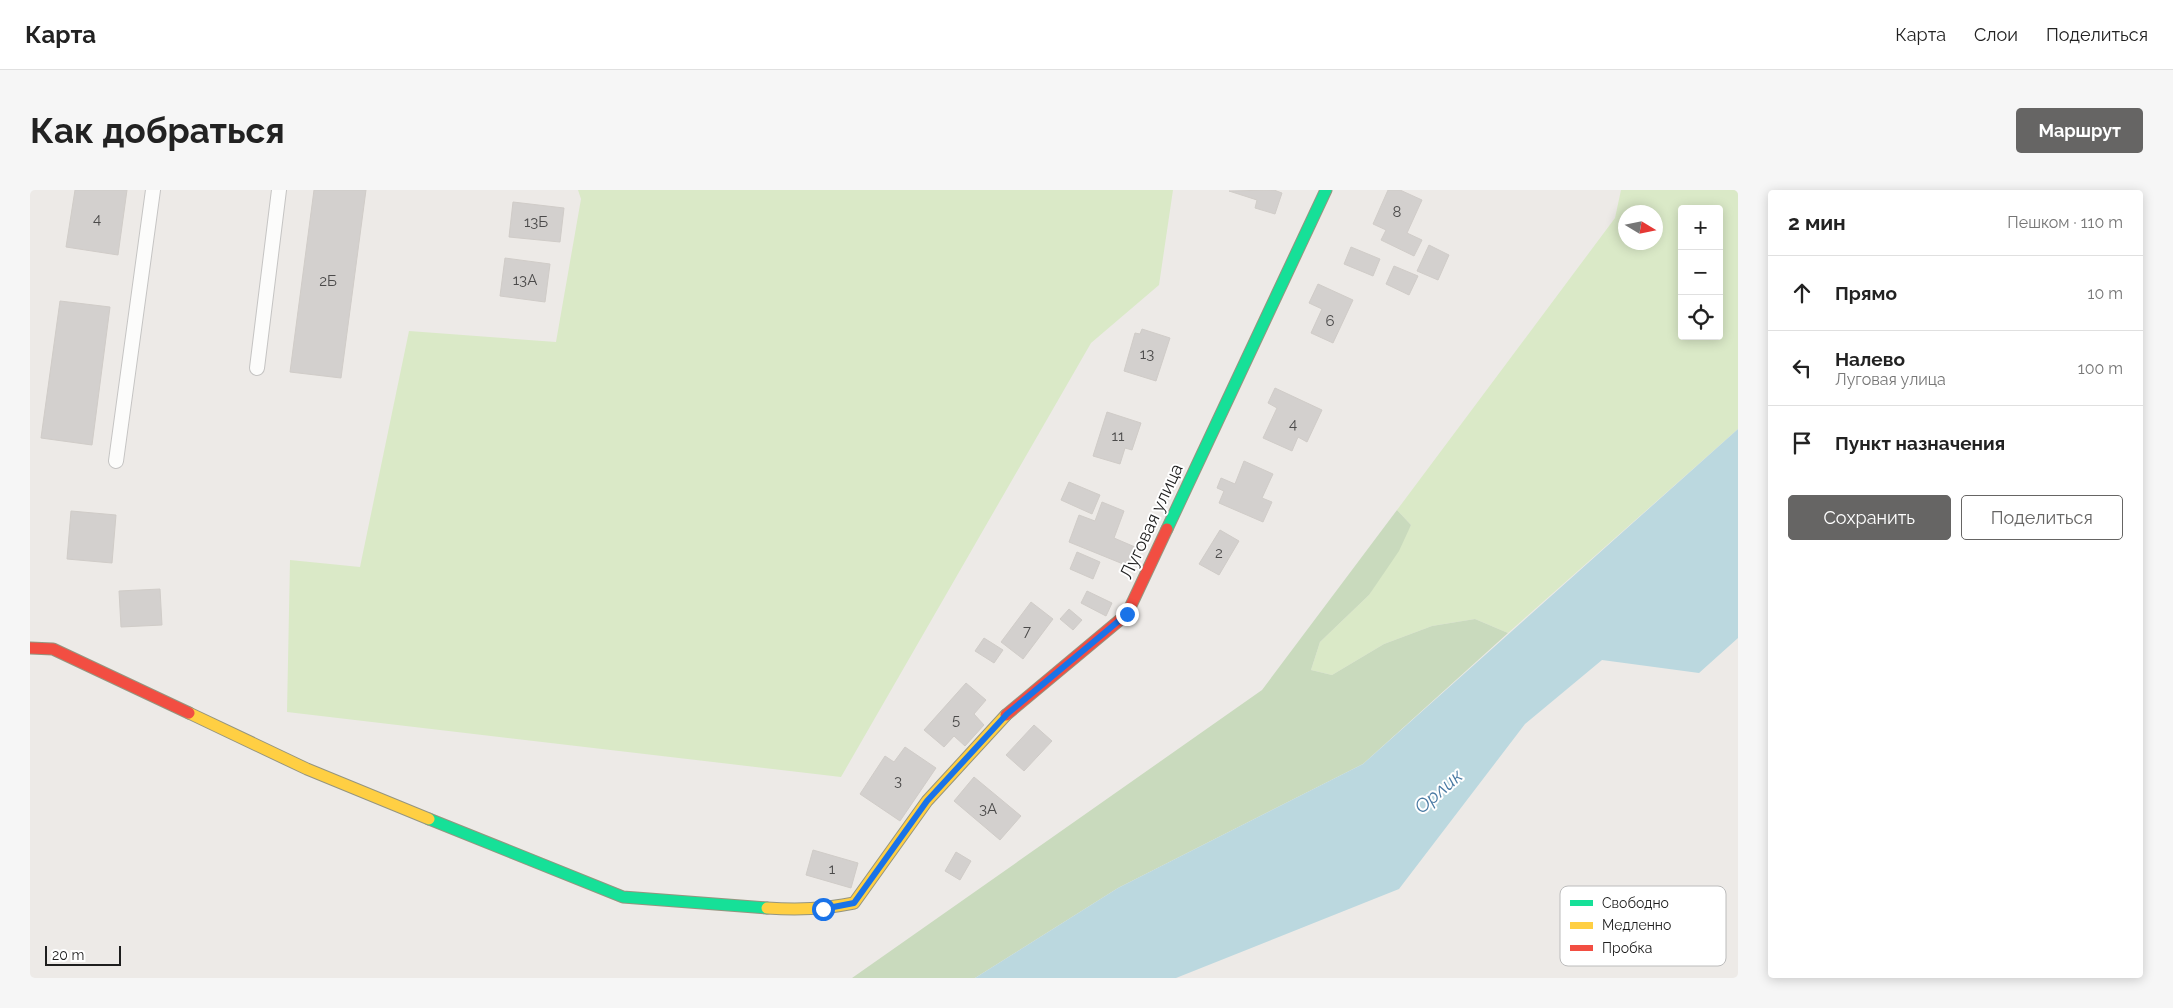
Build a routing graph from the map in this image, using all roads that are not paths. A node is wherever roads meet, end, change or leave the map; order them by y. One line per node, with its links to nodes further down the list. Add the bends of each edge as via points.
1 (153, 190): 5 (lane)
2 (279, 190): 4 (lane)
3 (1326, 190): 6 (street, Луговая улица, via 1127,614 1007,714 927,801 854,903 798,910 623,897 307,768 53,649)
4 (257, 368)
5 (116, 461)
6 (30, 648)

